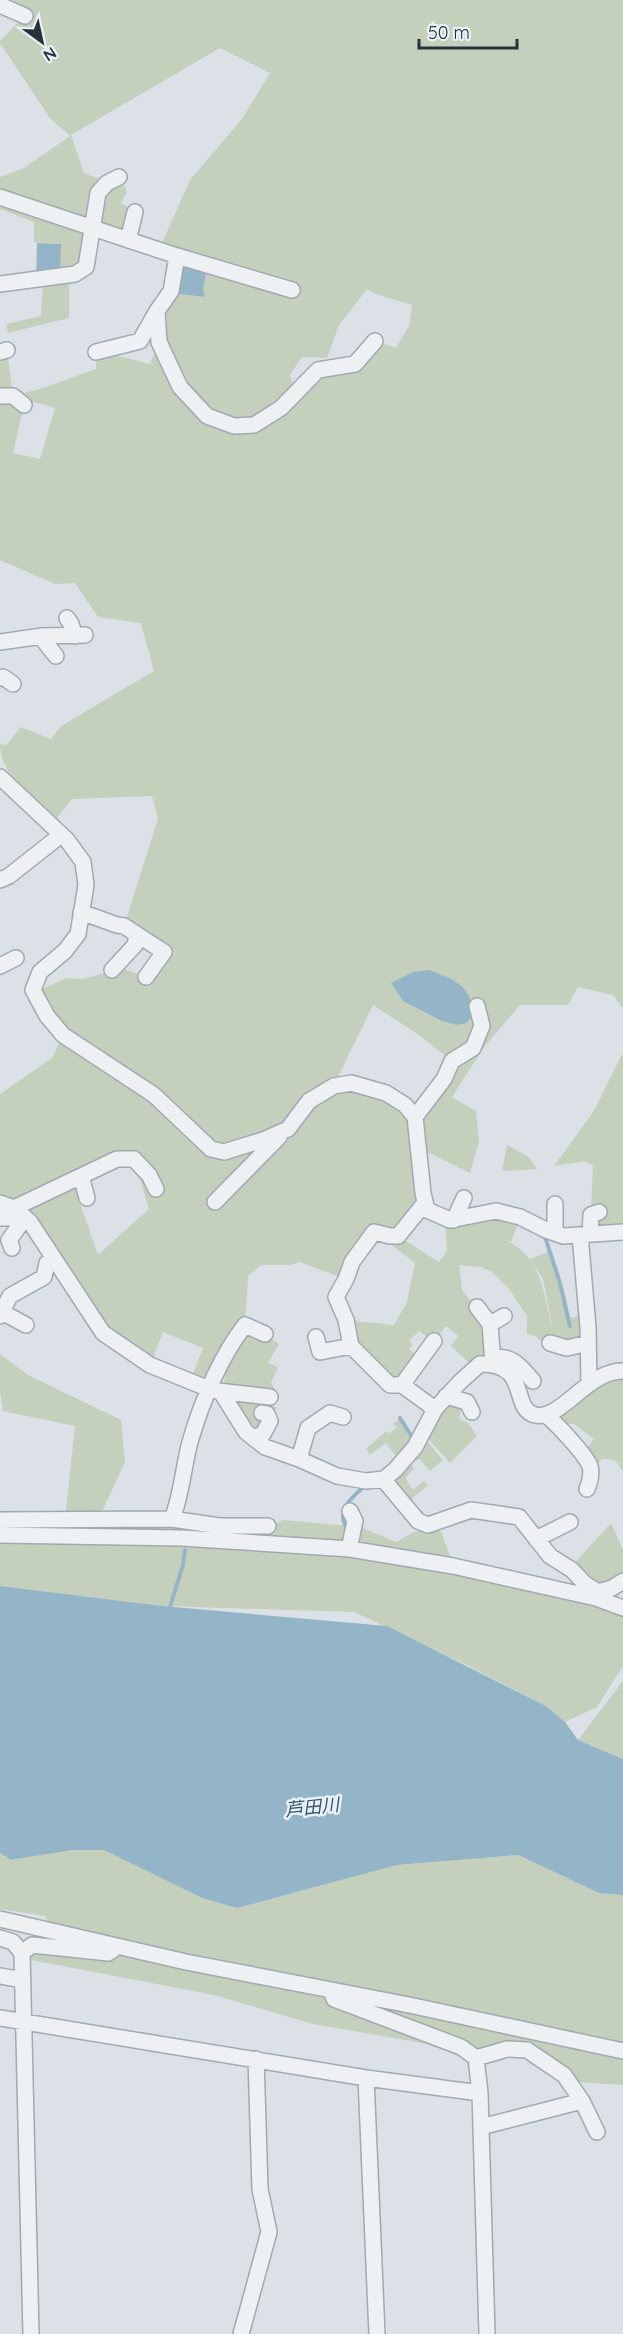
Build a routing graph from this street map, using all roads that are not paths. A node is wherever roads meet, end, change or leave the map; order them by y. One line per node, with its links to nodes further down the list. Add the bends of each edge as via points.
1 (0, 4): 2 (street)
2 (25, 16)
3 (119, 177): 6 (street, via 98,193)
4 (0, 197): 6 (street)
5 (135, 212): 7 (street)
6 (92, 228): 7 (street); 9 (street, via 86,267 75,274)
7 (128, 240): 8 (street)
8 (177, 256): 10 (street); 11 (street, via 171,291)
9 (0, 284)
10 (292, 290)
11 (157, 310): 12 (street, via 159,342 180,387 207,417 234,426 254,425 282,408 318,370 355,363); 13 (street, via 140,341)
12 (375, 341)
13 (96, 351)
14 (0, 396): 15 (street, via 13,396)
15 (24, 405)
16 (67, 618): 17 (street, via 80,636)
17 (40, 636): 18 (street); 19 (street)
18 (0, 642)
19 (56, 656)
20 (0, 777): 21 (street)
21 (61, 835): 22 (street); 23 (street, via 82,862 86,885)
22 (0, 880)
23 (81, 912): 24 (street, via 124,926); 31 (street, via 78,934 40,972 33,990 46,1016 63,1035 154,1095 211,1149 224,1152)
24 (137, 935): 27 (street, via 135,945); 28 (street, via 164,952)
25 (16, 958): 26 (street)
26 (0, 966)
27 (111, 970)
28 (146, 977)
29 (477, 1006): 30 (street, via 482,1026 473,1048 452,1061 444,1079)
30 (415, 1117): 31 (street, via 386,1093 351,1083 334,1086 311,1100); 38 (street)
31 (288, 1129): 36 (street)
32 (81, 1176): 33 (street, via 117,1159 134,1159); 34 (street); 39 (street)
33 (156, 1189)
34 (87, 1198)
35 (464, 1198): 42 (street)
36 (215, 1202)
37 (555, 1204): 44 (street)
38 (426, 1207): 42 (street); 46 (street, via 409,1234); 57 (street, via 398,1236 375,1232 352,1262 336,1297)
39 (13, 1209): 41 (street); 47 (street, via 9,1240); 48 (street)
40 (599, 1212): 45 (street, via 591,1215)
41 (0, 1218)
42 (454, 1220): 44 (street, via 496,1211 520,1216)
43 (623, 1232): 45 (street)
44 (555, 1233): 45 (street)
45 (585, 1234): 56 (street, via 580,1305)
46 (414, 1240)
47 (12, 1248)
48 (53, 1257): 50 (street, via 47,1263 44,1277 10,1296); 63 (street, via 103,1333 150,1365)
49 (477, 1307): 58 (street, via 497,1320)
50 (1, 1314): 51 (street)
51 (26, 1325)
52 (265, 1334): 63 (street, via 245,1325 230,1345)
53 (316, 1337): 57 (street, via 320,1352)
54 (434, 1341): 62 (street, via 417,1352)
55 (550, 1343): 56 (street, via 567,1348)
56 (588, 1343): 61 (street)
57 (351, 1346): 62 (street, via 390,1385)
58 (493, 1361): 60 (street, via 506,1356); 64 (street, via 480,1364); 69 (street, via 516,1383 524,1408)
59 (623, 1371): 61 (street, via 605,1374)
60 (533, 1381)
61 (589, 1384): 69 (street)
62 (402, 1385): 66 (street)
63 (214, 1390): 65 (street); 71 (street, via 221,1392); 76 (street, via 190,1443)
64 (446, 1396): 66 (street); 67 (street, via 467,1402)
65 (270, 1397)
66 (435, 1409): 74 (street, via 411,1462)
67 (472, 1412)
68 (262, 1413): 71 (street, via 270,1421 263,1434)
69 (546, 1415): 73 (street, via 558,1425)
70 (343, 1417): 72 (street, via 330,1413 308,1428)
71 (253, 1438): 72 (street, via 265,1447)
72 (299, 1459): 74 (street, via 337,1476 366,1481)
73 (591, 1477)
74 (382, 1479): 81 (street, via 418,1521 428,1524 471,1510 519,1517 528,1519)
75 (356, 1518): 82 (street)
76 (172, 1519): 77 (street); 79 (street, via 219,1526)
77 (0, 1520)
78 (570, 1522): 81 (street)
79 (268, 1526)
80 (0, 1535): 82 (street, via 182,1538)
81 (536, 1539): 84 (street, via 550,1556 572,1570)
82 (349, 1549): 84 (street)
83 (623, 1581): 84 (street)
84 (597, 1595): 85 (street)
85 (623, 1608)
86 (0, 1919): 88 (street)
87 (0, 1938): 89 (street, via 13,1942)
88 (118, 1946): 89 (street, via 108,1953 32,1945); 92 (street)
89 (22, 1953): 91 (street)
90 (0, 1977): 91 (street)
91 (23, 1980): 94 (street)
92 (330, 1991): 95 (street); 96 (street, via 334,1999 461,2047)
93 (0, 2018): 94 (street)
94 (24, 2022): 97 (street); 103 (street)
95 (623, 2051)
96 (476, 2058): 99 (street); 100 (street, via 507,2049 527,2050 564,2075)
97 (256, 2059): 98 (street); 104 (street, via 260,2189 269,2232)
98 (366, 2078): 99 (street); 105 (street)
99 (480, 2093): 101 (street)
100 (582, 2101): 101 (street); 102 (street)
101 (481, 2127): 106 (street)
102 (597, 2132)
103 (31, 2334)
104 (241, 2334)
105 (377, 2334)
106 (487, 2334)

